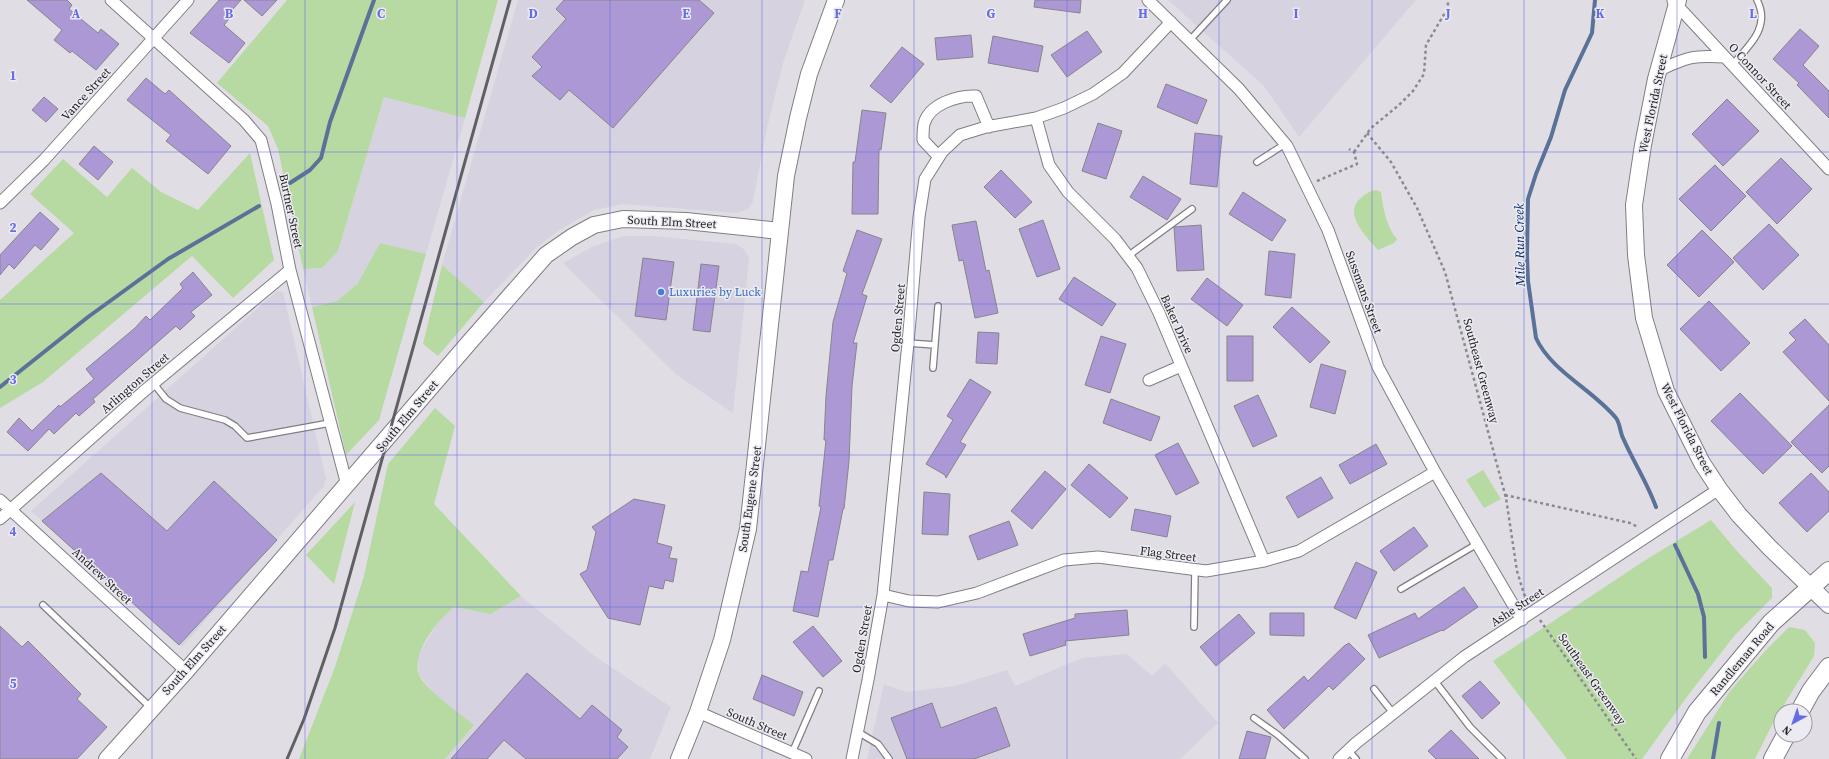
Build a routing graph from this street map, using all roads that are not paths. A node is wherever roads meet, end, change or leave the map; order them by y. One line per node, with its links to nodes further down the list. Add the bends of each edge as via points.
1 (111, 0): 9 (street, Burtner Street)
2 (188, 0): 9 (street, Vance Street)
3 (836, 0): 21 (main road, South Eugene Street, via 809,74 798,118 786,176)
4 (1148, 0): 8 (street, Sussmans Street)
5 (1227, 0): 10 (lane)
6 (1757, 0): 11 (lane, via 1763,17 1759,30 1752,42)
7 (1676, 2): 11 (street, O Connor Street); 12 (main road, West Florida Street)
8 (1171, 22): 10 (street, Sussmans Street); 13 (street, Ogden Street, via 1123,73 1093,94)
9 (153, 38): 19 (street, Vance Street, via 44,160); 23 (street, Burtner Street, via 244,120 261,140)
10 (1190, 40): 15 (street, Sussmans Street, via 1239,89)
11 (1728, 61): 12 (street, via 1698,56 1685,58); 18 (street, O Connor Street)
12 (1658, 71): 34 (main road, West Florida Street, via 1634,205 1636,255 1644,318 1666,391 1702,463)
13 (1036, 118): 14 (street, Ogden Street); 22 (street, Baker Drive, via 1049,165 1068,192 1115,239)
14 (989, 126): 16 (street, Ogden Street, via 960,135); 16 (street, via 976,96 965,95 935,107 924,123 923,140)
15 (1285, 144): 17 (lane); 32 (street, Sussmans Street, via 1328,230 1378,367)
16 (939, 157): 25 (street, Ogden Street, via 926,179)
17 (1257, 162)
18 (1829, 169)
19 (0, 203)
20 (1192, 208): 22 (lane)
21 (780, 230): 33 (main road, South Elm Street, via 686,221 623,219 594,225 572,237 546,255); 56 (main road, South Eugene Street, via 748,529 722,640)
22 (1128, 256): 27 (street, Baker Drive, via 1137,268)
23 (290, 270): 30 (street, Arlington Street); 31 (street, Burtner Street)
24 (938, 306): 26 (lane)
25 (908, 343): 26 (lane); 44 (street, Ogden Street)
26 (935, 345): 28 (lane)
27 (1181, 366): 29 (street); 39 (street, Baker Drive)
28 (933, 368)
29 (1149, 380)
30 (154, 384): 31 (lane, via 166,398 180,408 225,420 247,438); 36 (street, Arlington Street)
31 (330, 423): 33 (street, Burtner Street)
32 (1435, 472): 38 (street, Sussmans Street); 39 (street, Flag Street, via 1300,551)
33 (347, 485): 50 (main road, South Elm Street)
34 (1719, 490): 42 (main road, West Florida Street, via 1769,547); 47 (street, Ashe Street)
35 (0, 500): 36 (street, Andrew Street)
36 (11, 510): 37 (street, Arlington Street); 50 (street, Andrew Street)
37 (0, 519)
38 (1477, 544): 43 (lane); 47 (street, Sussmans Street)
39 (1264, 561): 40 (street, Flag Street, via 1206,572)
40 (1195, 570): 44 (street, Flag Street, via 1098,557 1064,560 977,593 938,602 909,601); 48 (lane)
41 (1829, 571): 42 (main road, Randleman Road)
42 (1811, 588): 45 (main road, West Florida Street); 72 (main road, Randleman Road, via 1771,623 1697,712)
43 (1401, 589)
44 (883, 595): 59 (street, Ogden Street)
45 (1829, 604)
46 (43, 605): 55 (lane)
47 (1522, 620): 51 (street, Ashe Street, via 1464,657)
48 (1194, 627)
49 (1829, 667): 54 (main road)
50 (186, 671): 55 (main road, South Elm Street)
51 (1434, 680): 57 (street, Ashe Street); 71 (lane, via 1470,727)
52 (1374, 689): 57 (lane)
53 (819, 691): 62 (lane)
54 (1804, 703)
55 (151, 708): 63 (main road, South Elm Street)
56 (698, 712): 62 (street, South Street); 64 (main road, South Eugene Street)
57 (1393, 713): 61 (street, Ashe Street)
58 (1254, 718): 68 (lane)
59 (858, 732): 66 (street, Ogden Street); 67 (lane, via 878,744)
60 (1782, 743): 73 (main road)
61 (1348, 750): 69 (street, Ashe Street); 70 (lane)
62 (792, 753): 65 (street, South Street)
63 (107, 759)
64 (679, 759)
65 (806, 759)
66 (852, 759)
67 (889, 759)
68 (1305, 759)
69 (1339, 759)
70 (1356, 759)
71 (1502, 759)
72 (1670, 759)
73 (1773, 759)

